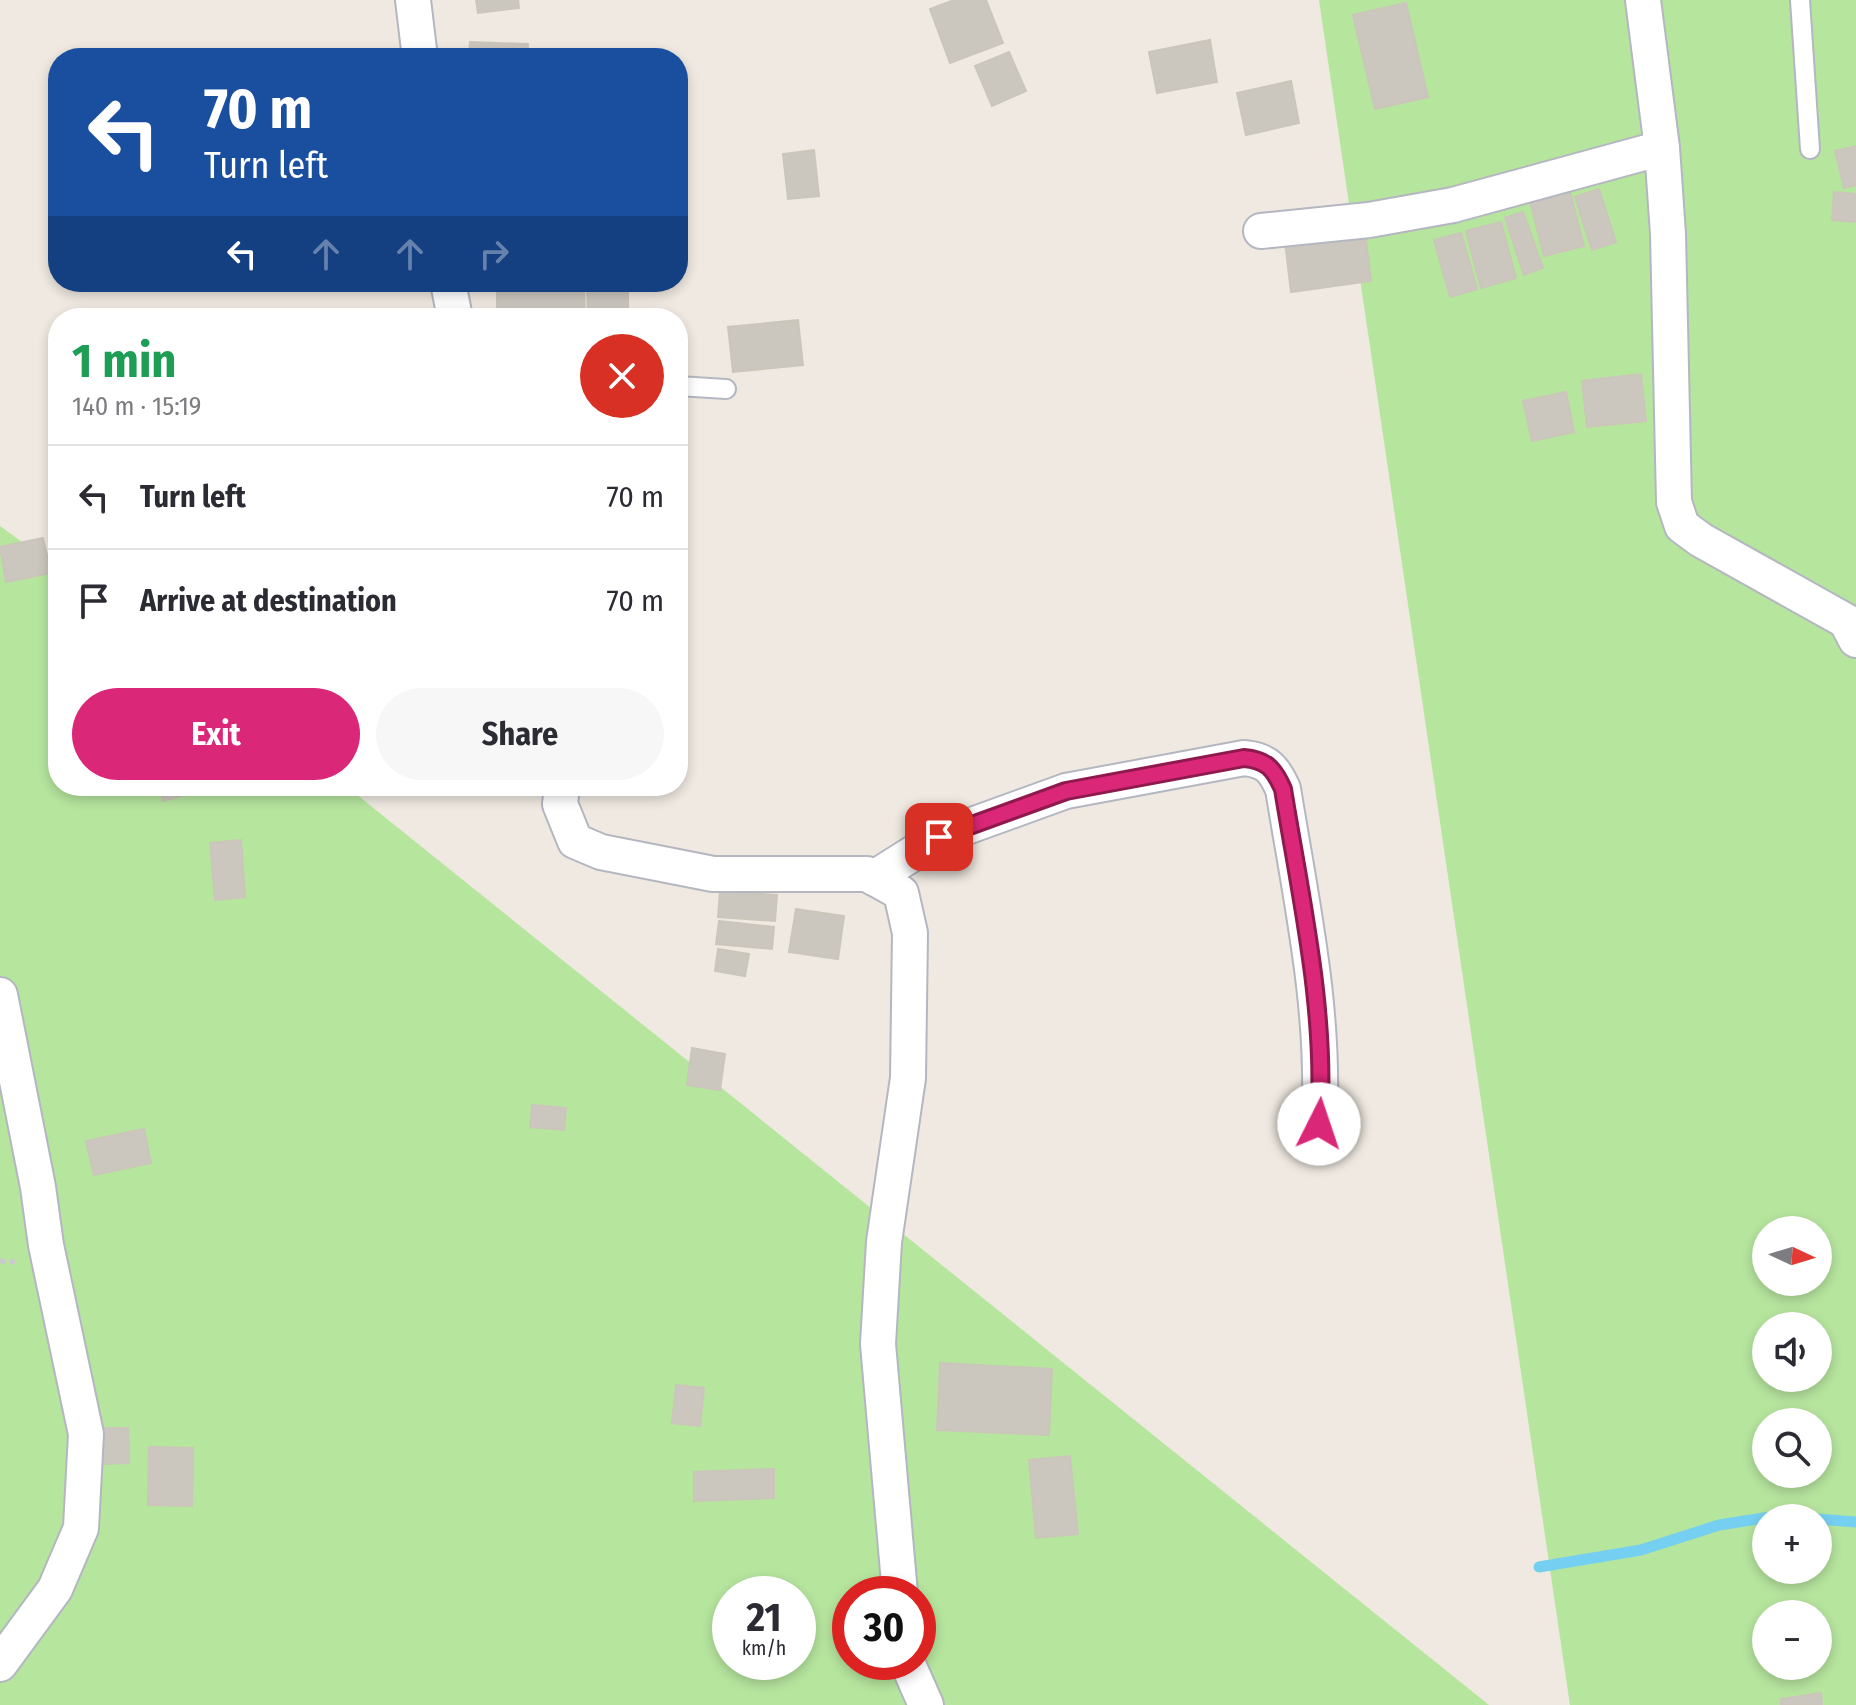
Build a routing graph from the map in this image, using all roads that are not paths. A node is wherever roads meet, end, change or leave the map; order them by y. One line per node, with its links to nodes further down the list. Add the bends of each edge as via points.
1 (413, 0): 4 (street)
2 (1643, 0): 5 (street)
3 (1800, 0): 6 (lane)
4 (419, 48)
5 (1662, 148): 7 (street, via 1453,205); 10 (street, via 1674,502 1682,526 1846,621)
6 (1810, 149)
7 (1261, 231)
8 (688, 387): 9 (lane)
9 (726, 389)
10 (1856, 640)
11 (561, 796): 12 (street, via 575,841 601,852 713,874)
12 (874, 878): 14 (street, via 939,837 1066,791 1260,759 1274,769 1283,789 1317,1002); 15 (street, via 901,893 910,933 908,1078 884,1242 878,1344)
13 (0, 995): 16 (street, via 86,1434 81,1528 55,1589)
14 (1319, 1124)
15 (898, 1576)
16 (0, 1664)
17 (915, 1680): 18 (street)
18 (926, 1705)

